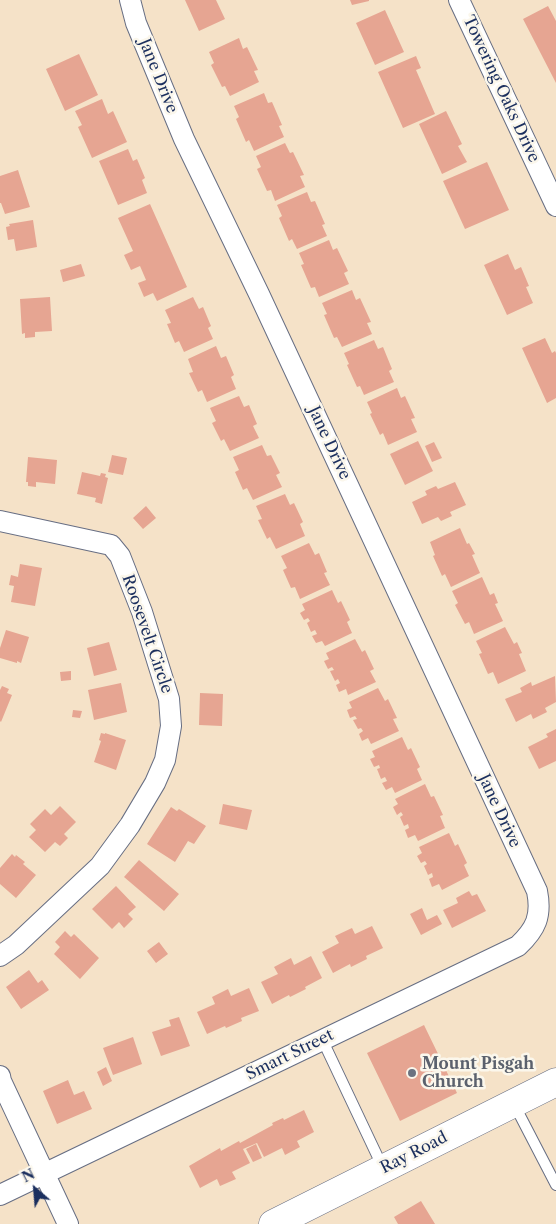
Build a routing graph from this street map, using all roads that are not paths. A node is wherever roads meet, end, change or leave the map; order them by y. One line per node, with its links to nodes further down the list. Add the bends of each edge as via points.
1 (130, 0): 5 (street, Jane Drive, via 136,23 184,138)
2 (459, 0): 3 (street, Towering Oaks Drive)
3 (556, 206)
4 (0, 521): 6 (street, Roosevelt Circle, via 110,544 120,556 150,637 169,699 171,726 165,760 155,783 100,866 16,945)
5 (534, 884): 7 (street, Smart Street, via 539,902 538,919 518,946)
6 (0, 956)
7 (322, 1039): 11 (lane); 12 (street, Smart Street)
8 (0, 1076): 12 (street)
9 (556, 1082): 10 (street, Ray Road)
10 (514, 1103): 11 (street, Ray Road); 13 (lane)
11 (383, 1169): 16 (street, Ray Road)
12 (44, 1173): 14 (street, Smart Street); 15 (street)
13 (556, 1186)
14 (0, 1195)
15 (68, 1224)
16 (273, 1224)

